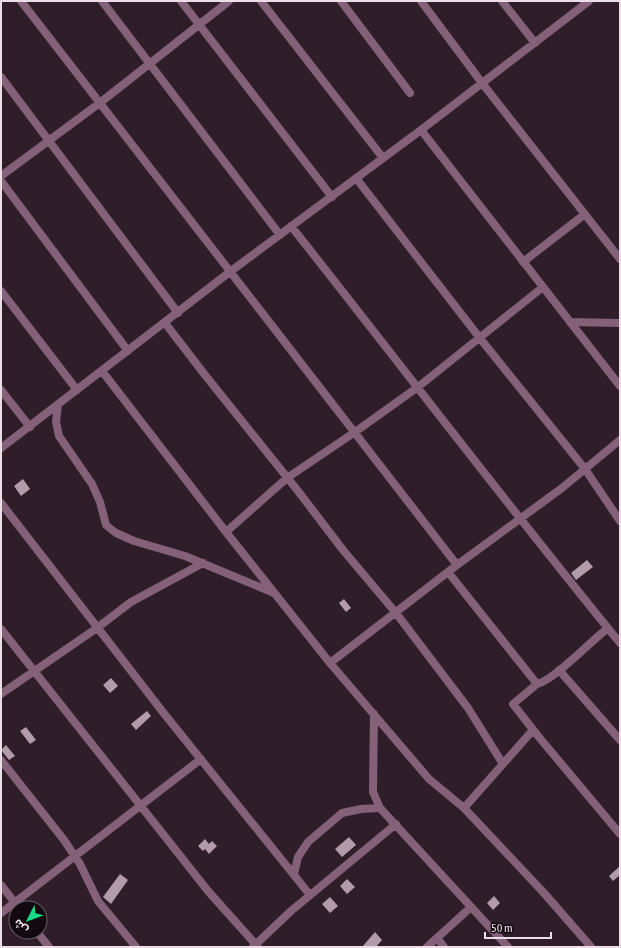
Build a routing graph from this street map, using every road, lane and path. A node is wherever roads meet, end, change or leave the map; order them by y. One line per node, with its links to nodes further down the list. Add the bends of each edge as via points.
1 (21, 1): 16 (street)
2 (102, 1): 12 (street)
3 (181, 1): 10 (street)
4 (229, 1): 10 (street)
5 (261, 1): 19 (street)
6 (341, 1): 15 (street)
7 (421, 1): 14 (street)
8 (502, 1): 11 (street)
9 (586, 2): 11 (street)
10 (199, 25): 12 (street); 23 (street)
11 (535, 43): 14 (street)
12 (149, 64): 16 (street); 26 (street)
13 (1, 78): 18 (street)
14 (482, 83): 17 (street); 24 (street)
15 (410, 93)
16 (101, 102): 18 (street); 29 (street)
17 (421, 130): 19 (street); 28 (street)
18 (49, 140): 20 (street); 32 (street)
19 (383, 158): 21 (street)
20 (1, 176)
21 (356, 178): 23 (street); 36 (street)
22 (1, 181): 37 (street)
23 (332, 196): 25 (street)
24 (585, 214): 27 (street); 28 (street)
25 (291, 226): 26 (street); 39 (street)
26 (280, 235): 29 (street)
27 (620, 259)
28 (524, 262): 30 (street)
29 (231, 271): 32 (street); 45 (street)
30 (543, 287): 33 (street); 36 (street)
31 (1, 291): 42 (street)
32 (178, 313): 34 (street)
33 (570, 322): 35 (street); 40 (street)
34 (165, 323): 37 (street); 49 (street)
35 (620, 323)
36 (479, 337): 39 (street); 48 (street)
37 (128, 351): 38 (street)
38 (102, 371): 42 (street); 53 (street)
39 (418, 386): 45 (street); 51 (street)
40 (620, 386)
41 (1, 390): 44 (street)
42 (77, 390): 43 (street)
43 (58, 405): 44 (street); 54 (street, via 56,422 59,436 92,484 106,525 134,541)
44 (30, 427): 47 (street)
45 (355, 432): 49 (street); 55 (street)
46 (618, 443): 48 (street)
47 (1, 448)
48 (585, 469): 51 (street); 52 (street)
49 (287, 478): 53 (street); 58 (street)
50 (1, 503): 59 (street)
51 (520, 520): 55 (street); 60 (street)
52 (620, 521)
53 (226, 532): 57 (street)
54 (203, 563): 57 (street); 59 (street, via 131,602)
55 (457, 565): 56 (street)
56 (448, 572): 58 (street); 66 (street)
57 (275, 593): 63 (street)
58 (396, 613): 63 (street); 73 (street, via 468,708)
59 (97, 628): 64 (street); 71 (street)
60 (608, 628): 62 (street); 65 (street)
61 (1, 629): 64 (street)
62 (620, 643)
63 (330, 663): 68 (street)
64 (34, 670): 67 (street); 74 (street)
65 (559, 670): 66 (street, via 541,684); 70 (street)
66 (537, 684): 69 (street, via 513,704)
67 (1, 694)
68 (374, 714): 75 (street, via 373,792); 76 (street, via 429,778)
69 (533, 730): 73 (street); 78 (street)
70 (620, 740)
71 (201, 759): 74 (street); 80 (street)
72 (1, 760): 79 (street)
73 (503, 764): 76 (street)
74 (141, 806): 79 (street); 87 (street, via 208,891)
75 (380, 808): 77 (street); 80 (street, via 342,813 308,842 298,857)
76 (464, 808): 92 (street)
77 (396, 824): 82 (street); 85 (street)
78 (620, 834)
79 (75, 856): 84 (street); 88 (street, via 98,901)
80 (294, 874): 82 (street)
81 (1, 885): 83 (street)
82 (310, 895): 87 (street)
83 (13, 900)
84 (23, 900)
85 (470, 908): 86 (street); 91 (street)
86 (436, 938): 89 (street); 90 (street)
87 (256, 946)
88 (136, 947)
89 (427, 947)
90 (444, 947)
91 (508, 947)
92 (591, 947)

